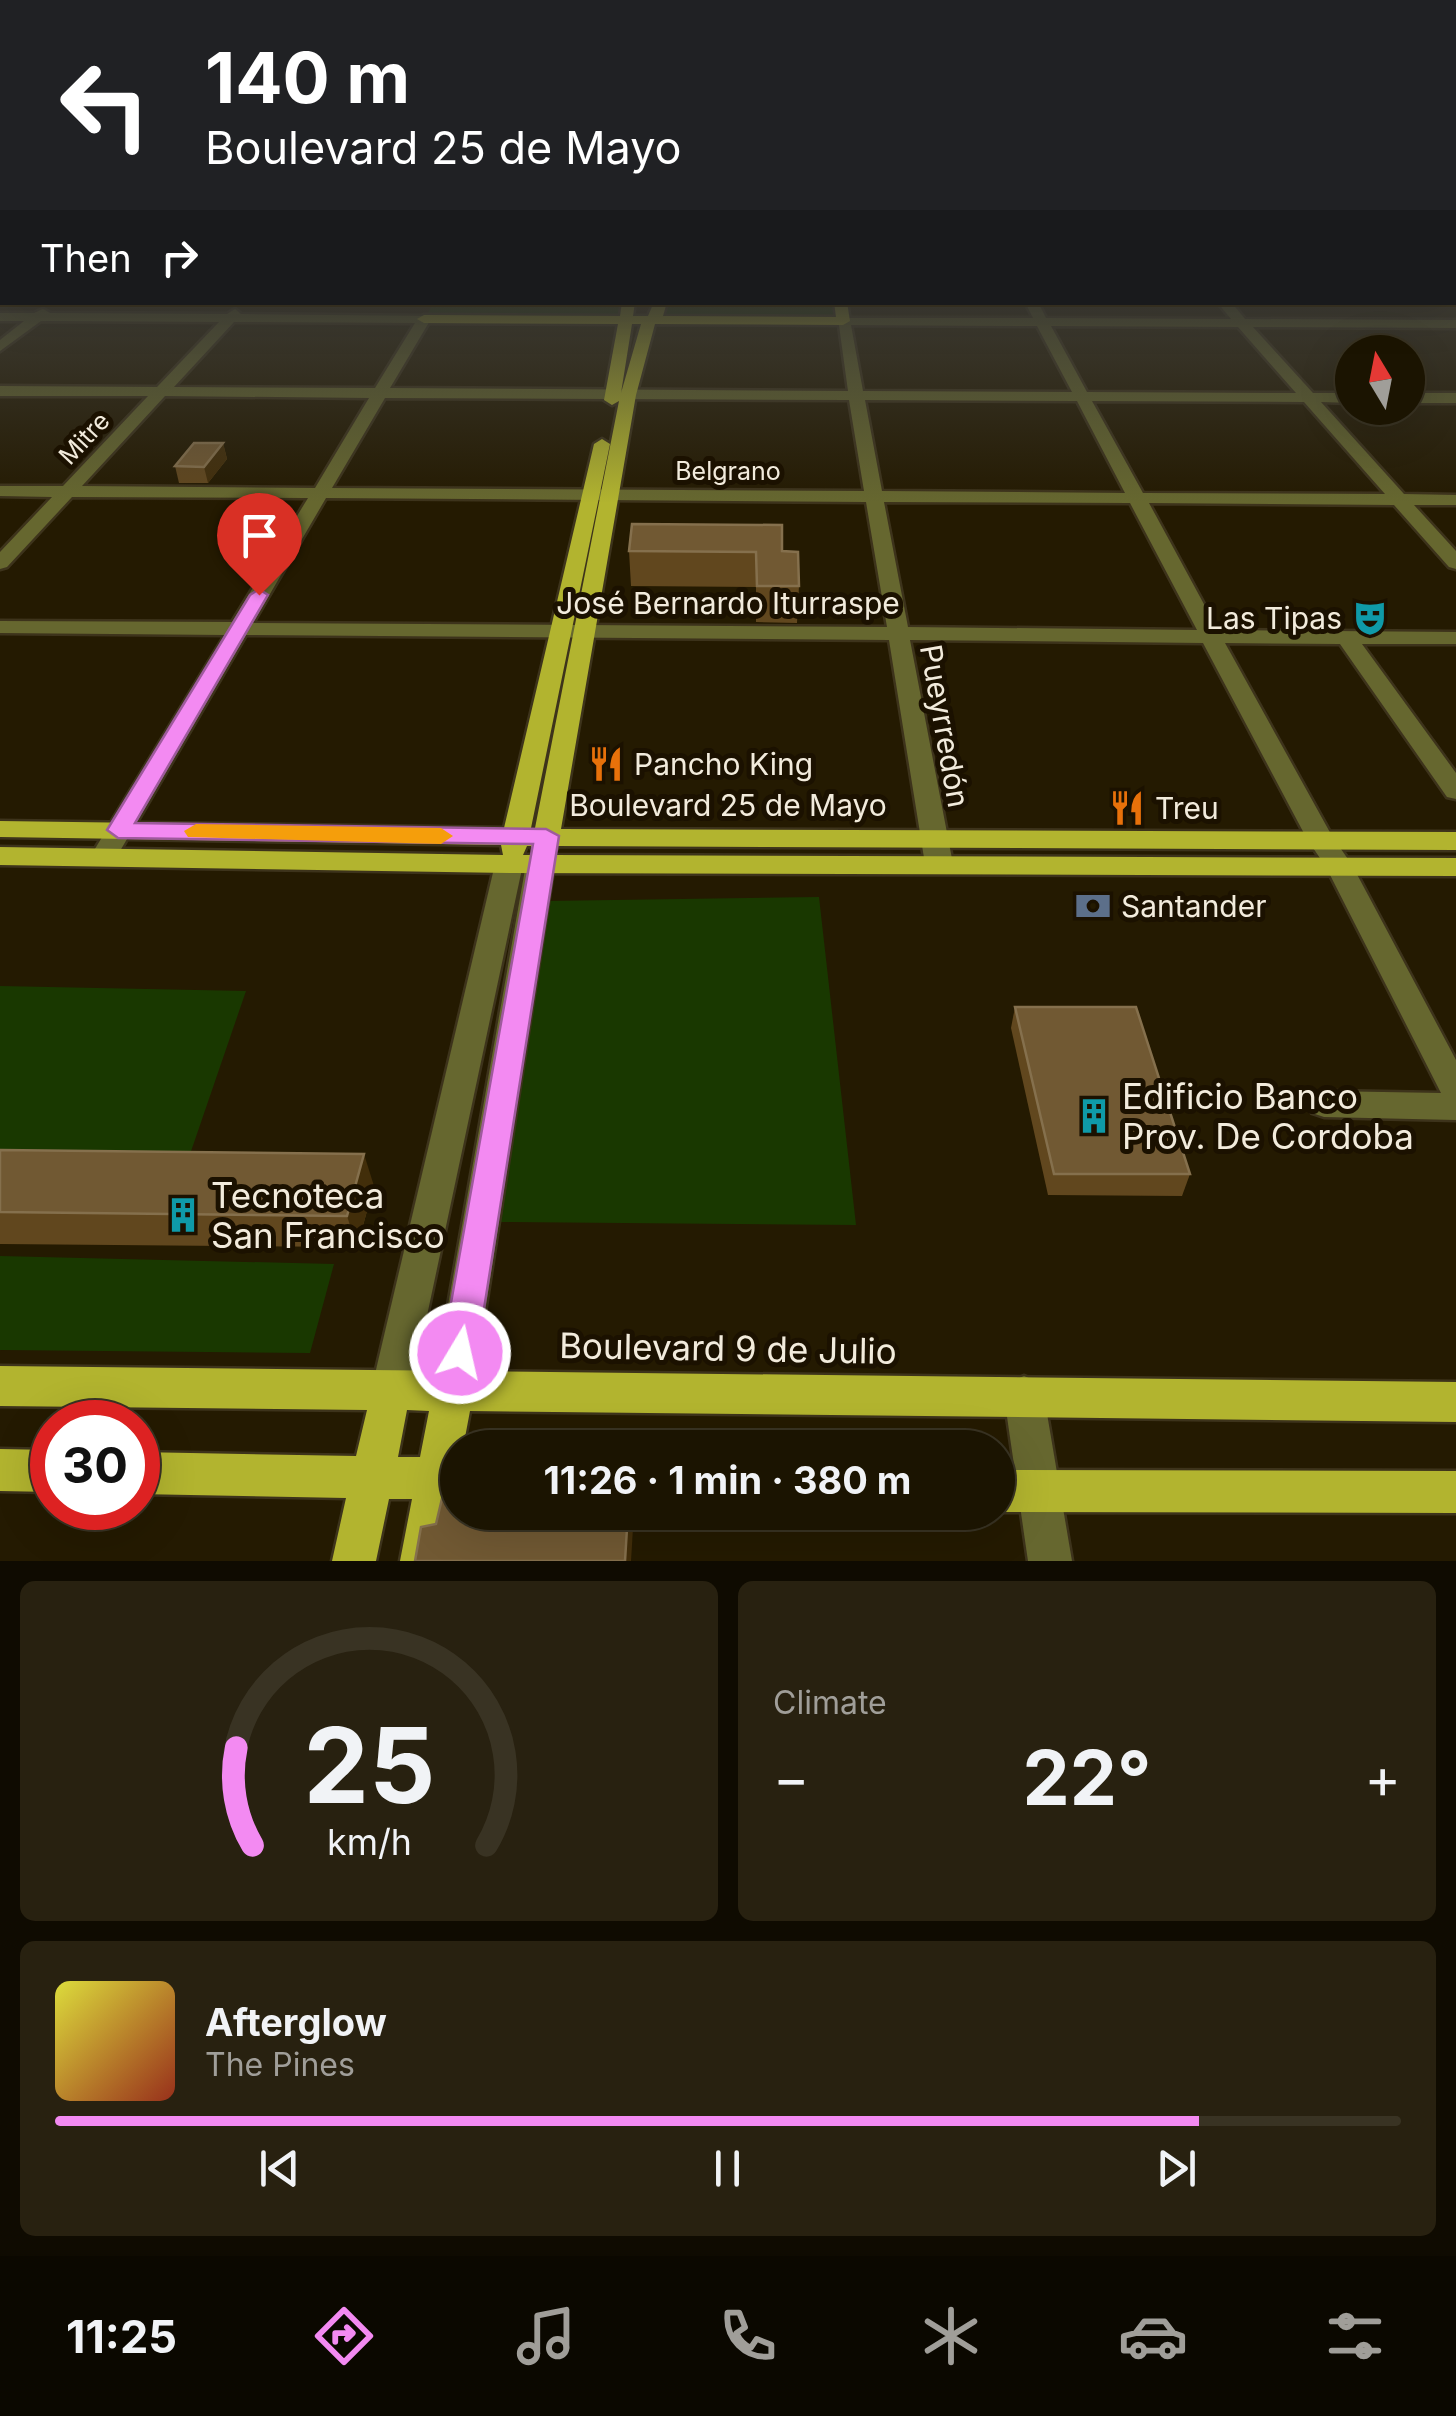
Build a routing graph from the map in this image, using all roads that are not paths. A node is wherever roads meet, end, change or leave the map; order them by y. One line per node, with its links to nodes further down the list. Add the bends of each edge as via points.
1 (195, 357): 9 (street, Mitre)
2 (402, 357): 10 (street)
3 (624, 357): 11 (main road)
4 (635, 357): 11 (main road)
5 (849, 357): 12 (street, Pueyrredón)
6 (1060, 357): 13 (street)
7 (1271, 357): 14 (street)
8 (0, 391): 9 (street)
9 (162, 392): 10 (street); 19 (street, Mitre)
10 (380, 393): 11 (street); 20 (street)
11 (621, 395): 12 (street); 21 (main road)
12 (856, 395): 13 (street); 22 (street, Pueyrredón)
13 (1081, 396): 14 (street); 23 (street)
14 (1308, 398): 15 (street); 24 (street)
15 (1335, 398)
16 (1425, 398): 17 (street)
17 (1456, 398)
18 (0, 491): 19 (street, Belgrano)
19 (68, 492): 20 (street, Belgrano); 27 (street, Mitre)
20 (320, 493): 21 (street, Belgrano); 29 (street)
21 (600, 495): 22 (street, Belgrano); 30 (main road)
22 (874, 496): 23 (street, Belgrano); 31 (street, Pueyrredón)
23 (1136, 498): 24 (street, Belgrano); 32 (street)
24 (1400, 500): 25 (street, Belgrano); 26 (street)
25 (1456, 500)
26 (1456, 562)
27 (0, 563)
28 (0, 627): 29 (street, José Bernardo Iturraspe)
29 (239, 629): 30 (street, José Bernardo Iturraspe); 37 (street)
30 (572, 632): 31 (street, José Bernardo Iturraspe); 40 (main road); 40 (main road)
31 (898, 634): 32 (street, José Bernardo Iturraspe); 41 (street, Pueyrredón)
32 (1210, 636): 33 (street, José Bernardo Iturraspe); 38 (street)
33 (1347, 638): 34 (street, José Bernardo Iturraspe); 35 (street)
34 (1456, 638)
35 (1456, 790)
36 (0, 829): 37 (main road, Boulevard 25 de Mayo)
37 (118, 830): 40 (main road, Boulevard 25 de Mayo); 43 (street)
38 (1320, 839): 39 (main road, Boulevard 25 de Mayo); 41 (main road, Boulevard 25 de Mayo); 44 (street)
39 (1456, 841)
40 (528, 850): 41 (main road, Boulevard 25 de Mayo); 43 (main road, Boulevard 25 de Mayo); 50 (street); 51 (street)
41 (936, 851): 44 (main road, Boulevard 25 de Mayo)
42 (0, 856): 43 (main road, Boulevard 25 de Mayo)
43 (102, 857)
44 (1338, 865): 45 (main road, Boulevard 25 de Mayo); 46 (street)
45 (1456, 867)
46 (1456, 1091)
47 (1324, 1104): 48 (street)
48 (1456, 1108)
49 (0, 1386): 51 (main road, Boulevard 9 de Julio)
50 (454, 1390): 51 (main road, Boulevard 9 de Julio); 52 (main road, Boulevard 9 de Julio); 54 (main road)
51 (390, 1391): 58 (main road)
52 (1024, 1396): 53 (main road, Boulevard 9 de Julio); 60 (street)
53 (1456, 1402)
54 (451, 1430)
55 (0, 1470): 56 (main road)
56 (30, 1471)
57 (160, 1473): 58 (main road)
58 (373, 1478): 59 (main road); 63 (main road)
59 (440, 1479)
60 (1018, 1491): 61 (main road); 65 (street)
61 (1456, 1492)
62 (440, 1502): 64 (main road)
63 (354, 1561)
64 (422, 1561)
65 (1050, 1561)

